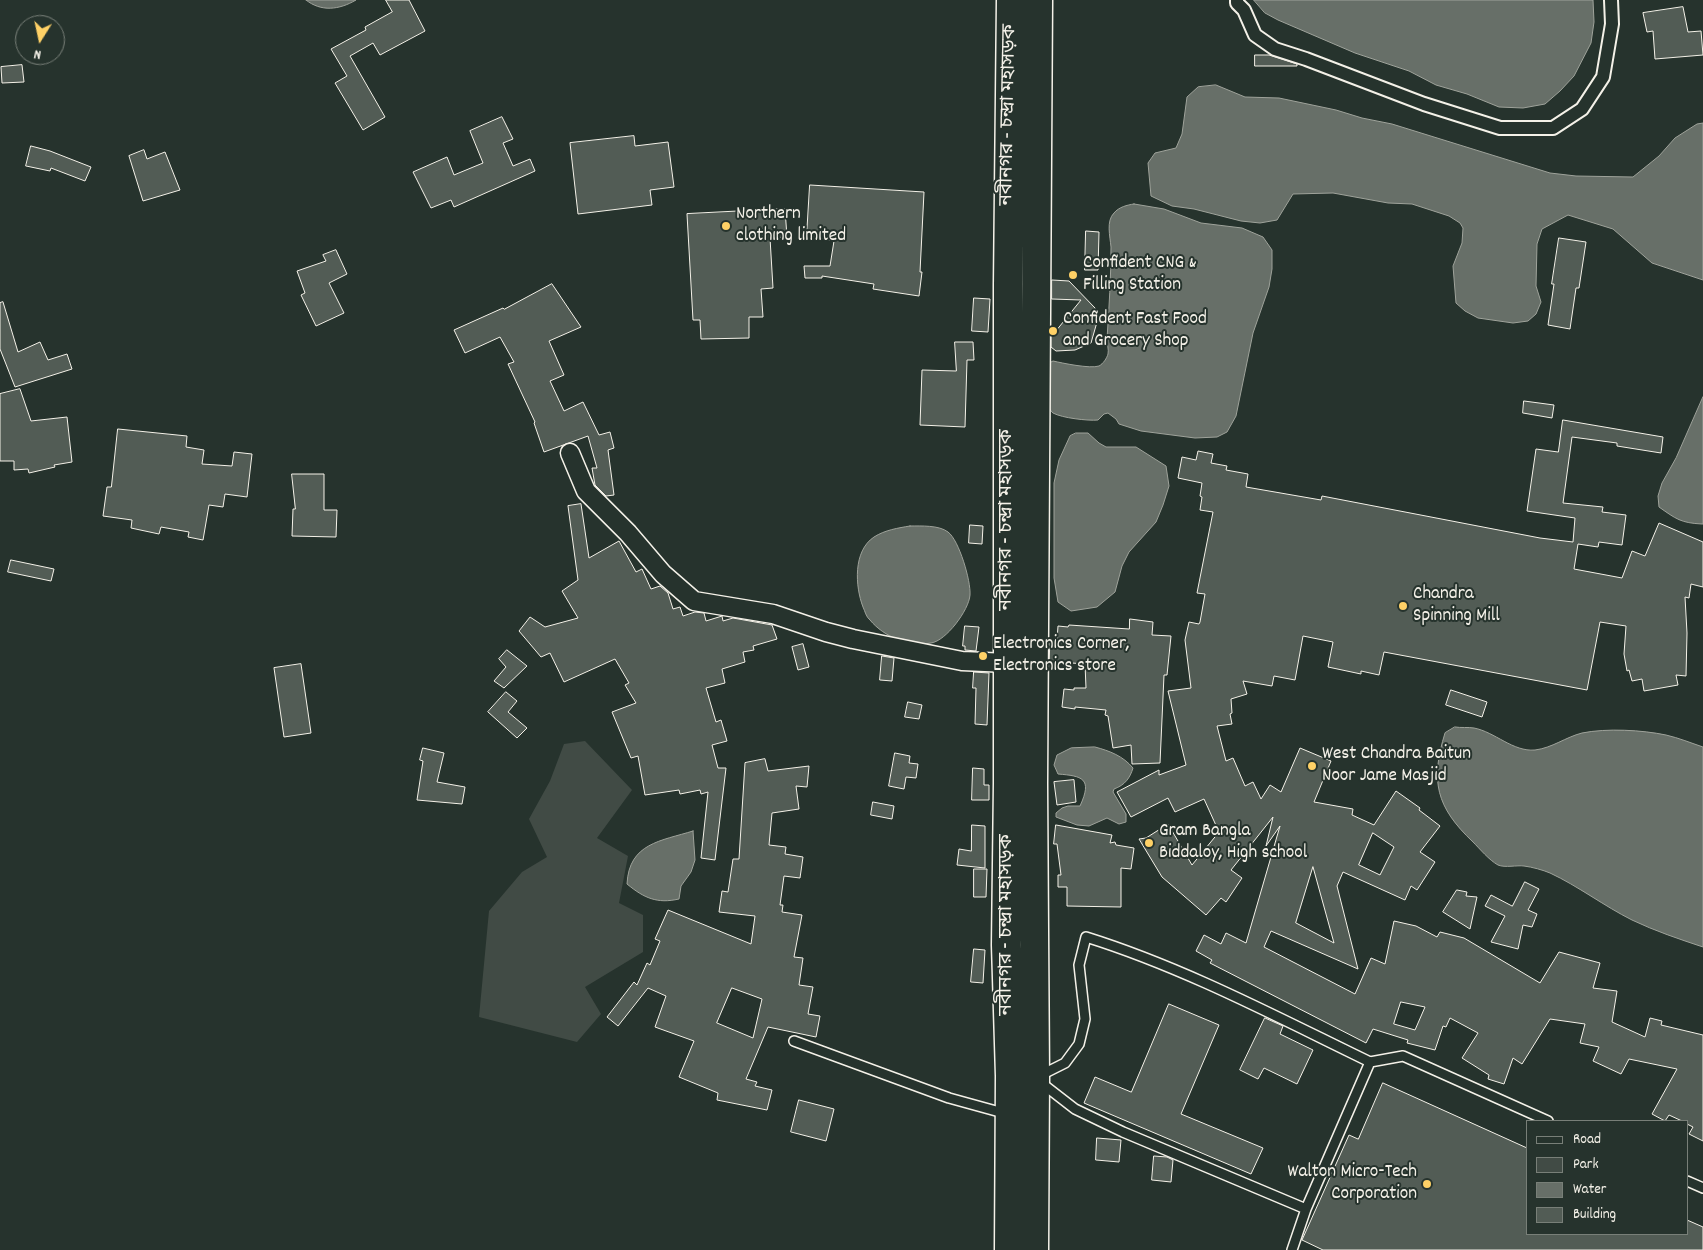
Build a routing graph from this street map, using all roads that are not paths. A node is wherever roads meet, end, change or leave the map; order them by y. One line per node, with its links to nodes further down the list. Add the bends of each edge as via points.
1 (1011, 0): 6 (highway, নবীনগর - চন্দ্রা মহাসড়ক)
2 (1038, 0): 9 (highway, নবীনগর - চন্দ্রা মহাসড়ক, via 1033,783)
3 (1237, 0): 4 (street, via 1255,35 1275,49 1424,104 1500,128 1553,128 1582,109 1603,77 1612,24)
4 (1611, 0)
5 (570, 453): 6 (street, via 586,490 663,574 694,601 773,614 852,639 962,661)
6 (1008, 663): 10 (highway, নবীনগর - চন্দ্রা মহাসড়ক, via 1006,945)
7 (794, 1041): 10 (lane, via 949,1098)
8 (1370, 1062): 9 (lane, via 1190,976 1086,937 1079,965 1084,1019 1079,1044 1065,1063); 11 (lane, via 1403,1056); 14 (lane)
9 (1035, 1078): 14 (lane, via 1074,1109); 16 (highway, নবীনগর - চন্দ্রা মহাসড়ক)
10 (1009, 1115): 15 (highway, নবীনগর - চন্দ্রা মহাসড়ক)
11 (1546, 1120)
12 (1688, 1181): 13 (lane)
13 (1703, 1188)
14 (1306, 1209): 17 (lane)
15 (1009, 1250)
16 (1034, 1250)
17 (1292, 1250)

